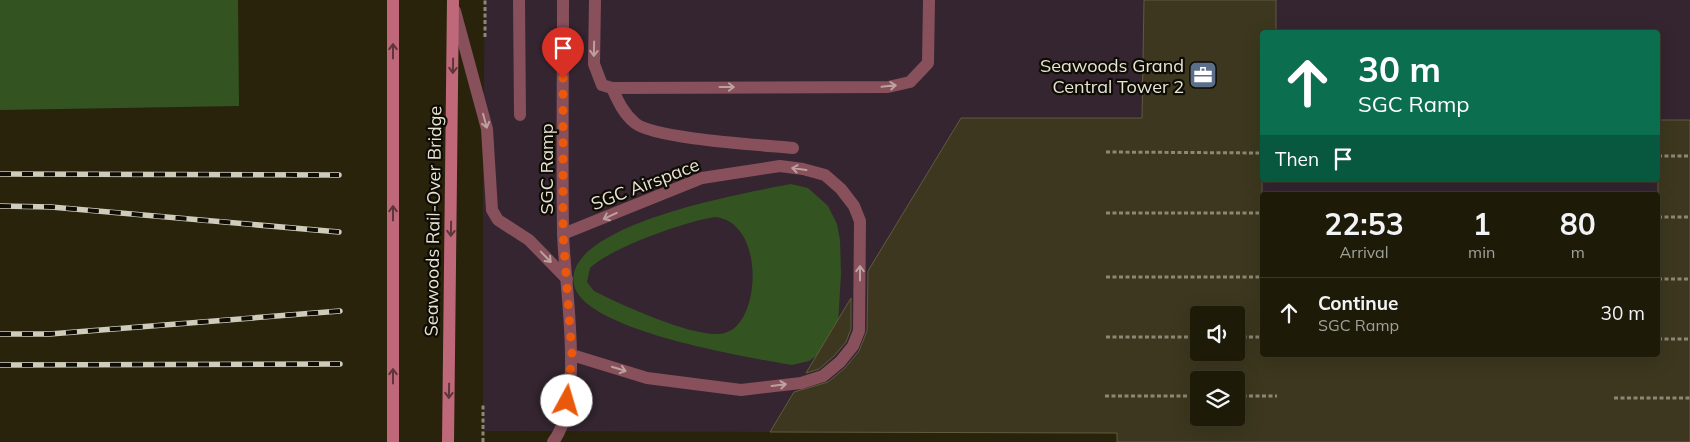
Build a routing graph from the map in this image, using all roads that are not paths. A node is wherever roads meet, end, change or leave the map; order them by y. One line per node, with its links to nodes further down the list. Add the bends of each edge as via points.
1 (393, 0): 13 (main road, one-way to 1, bridge)
2 (519, 0): 8 (lane)
3 (563, 0): 10 (lane, SGC Ramp, bridge)
4 (595, 0): 7 (lane, one-way to 7, via 594,64 602,84)
5 (929, 0): 7 (lane, one-way to 5, via 888,87 910,82 928,63)
6 (453, 3): 11 (lane, one-way to 11, bridge, via 488,129 492,210 498,220 529,240); 14 (main road, Seawoods Rail-Over Bridge, one-way to 14, bridge)
7 (612, 88): 9 (lane, via 621,109 636,124 664,134)
8 (520, 115)
9 (793, 148)
10 (563, 234): 11 (lane, SGC Ramp, bridge); 12 (lane, SGC Airspace, one-way to 10, bridge, via 646,378 741,390 801,383 823,376 853,346 859,331 860,221 846,195 825,175 780,166 702,178)
11 (567, 279): 12 (lane, SGC Ramp, bridge)
12 (572, 355): 15 (lane, SGC Ramp, bridge, via 566,416)
13 (393, 442)
14 (448, 442)
15 (553, 442)

